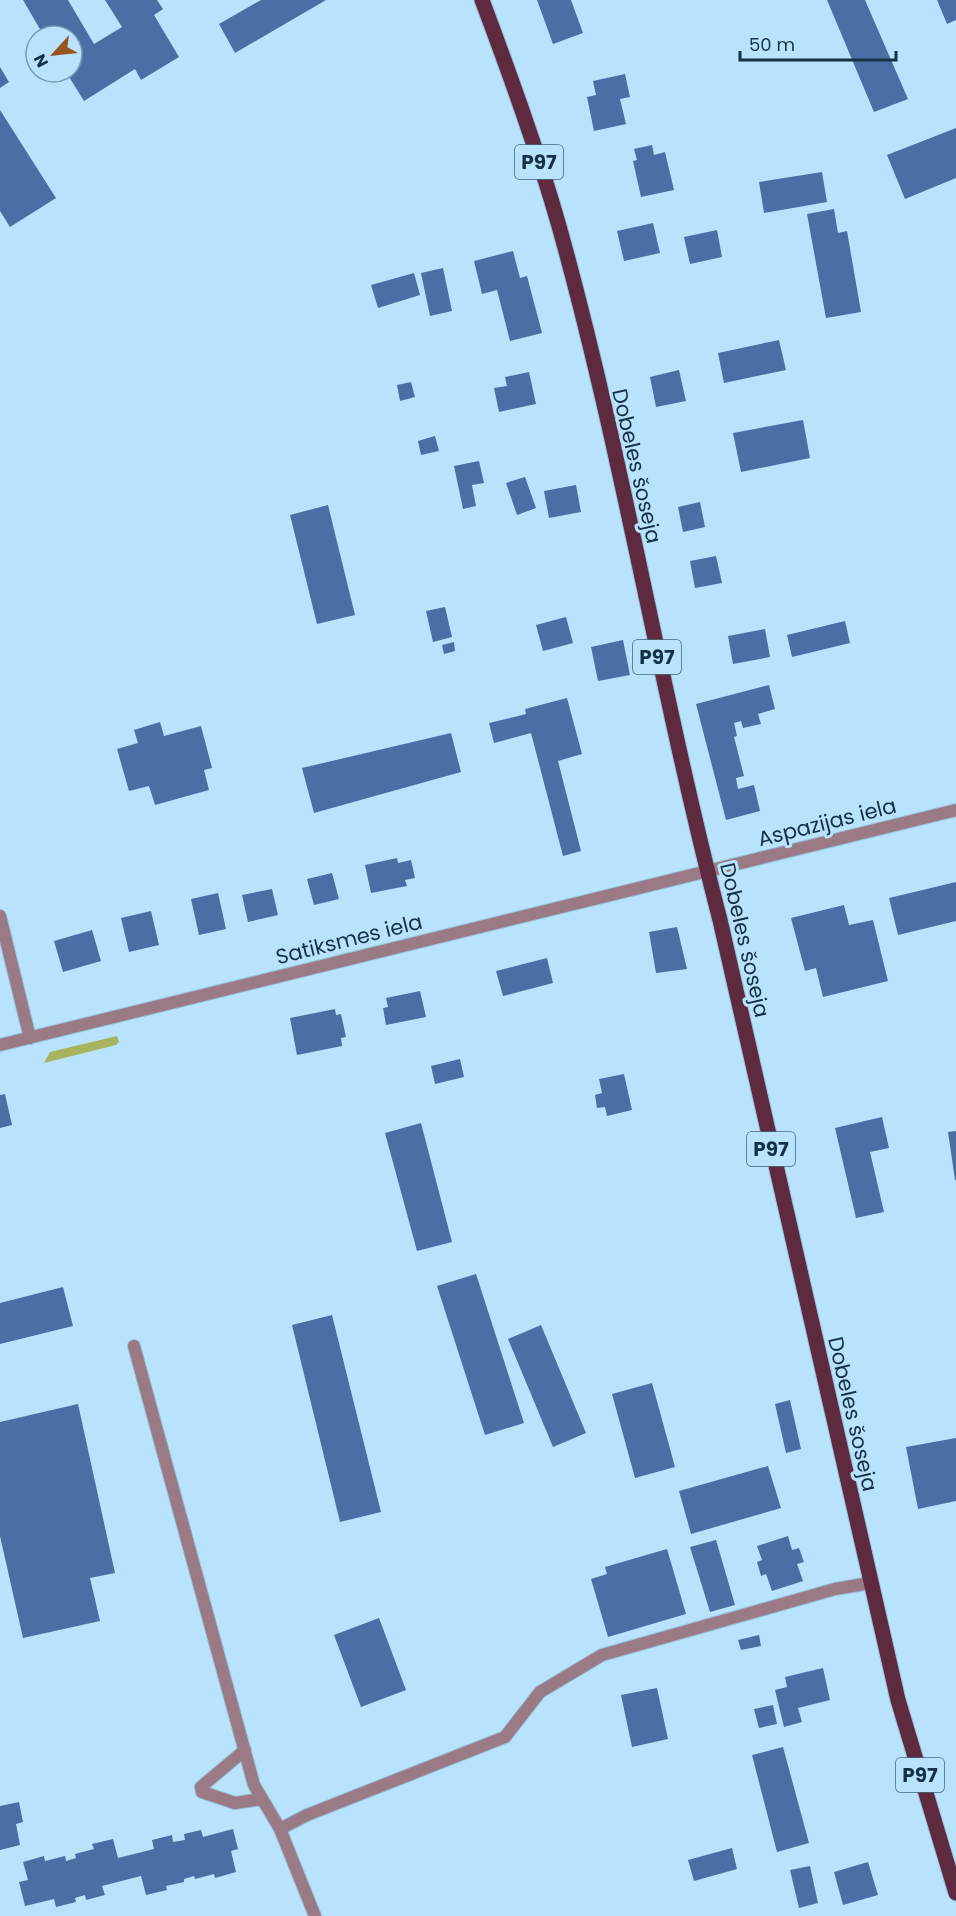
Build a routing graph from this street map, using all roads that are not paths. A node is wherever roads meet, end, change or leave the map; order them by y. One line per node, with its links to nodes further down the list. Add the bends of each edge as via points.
1 (482, 0): 3 (main road, Dobeles šoseja / P97, via 519,98 571,274)
2 (956, 810): 3 (street, Aspazijas iela)
3 (707, 871): 5 (street, Satiksmes iela); 8 (main road, Dobeles šoseja / P97)
4 (0, 916): 5 (street)
5 (30, 1038): 6 (street, Satiksmes iela)
6 (0, 1045)
7 (134, 1346): 9 (street)
8 (870, 1583): 11 (street, via 835,1589 602,1655 540,1692 505,1737); 12 (main road, Dobeles šoseja / P97, via 902,1715)
9 (245, 1750): 10 (street); 10 (street, via 210,1777 201,1786 202,1792 235,1803)
10 (262, 1799): 11 (street)
11 (280, 1829): 13 (street)
12 (956, 1893)
13 (315, 1916)

